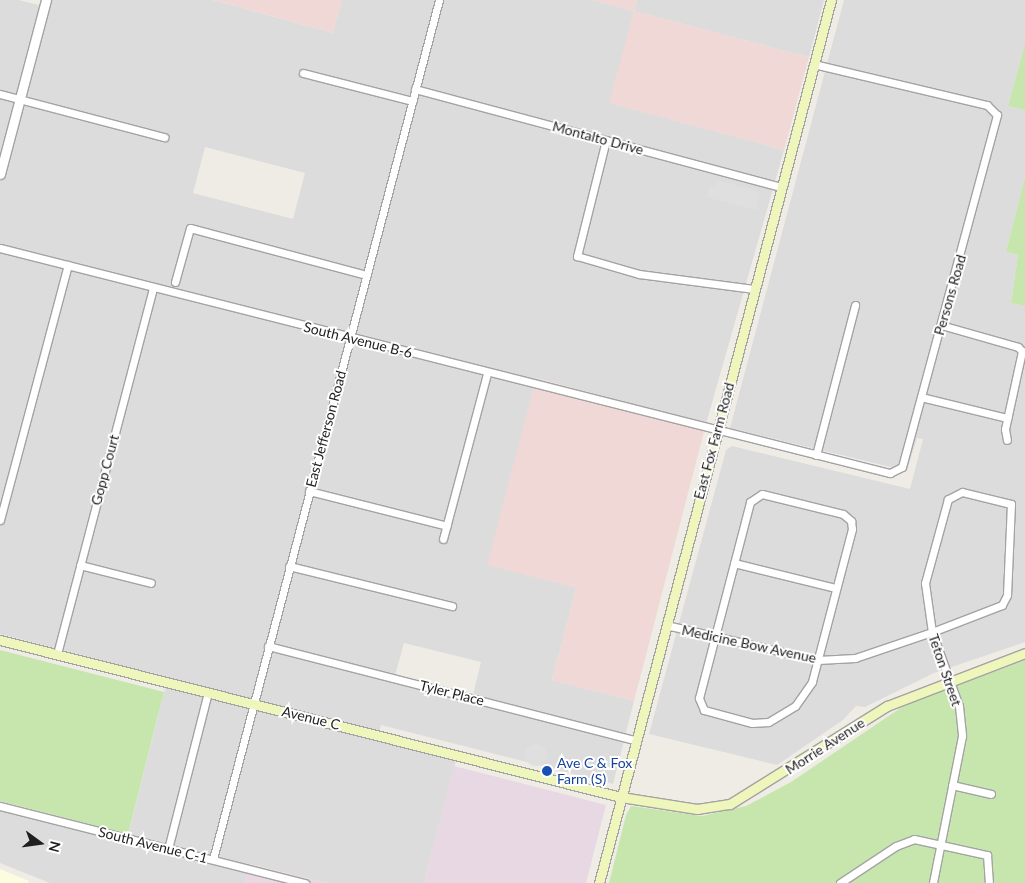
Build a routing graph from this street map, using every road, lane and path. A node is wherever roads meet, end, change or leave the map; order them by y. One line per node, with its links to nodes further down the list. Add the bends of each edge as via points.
1 (46, 0): 8 (street)
2 (439, 0): 6 (street, East Jefferson Road)
3 (831, 0): 4 (main road, East Fox Farm Road)
4 (814, 64): 13 (main road, East Fox Farm Road); 21 (street, Persons Road, via 996,110 996,125)
5 (303, 73): 9 (street)
6 (416, 89): 9 (street, East Jefferson Road); 11 (street, Montalto Drive)
7 (0, 94): 8 (street)
8 (20, 100): 10 (street); 12 (street)
9 (412, 101): 16 (street, East Jefferson Road)
10 (164, 137)
11 (606, 140): 13 (street, Montalto Drive); 19 (street, via 577,256 639,274)
12 (0, 174)
13 (781, 187): 19 (main road, East Fox Farm Road)
14 (0, 248): 15 (street, South Avenue B-6)
15 (68, 265): 18 (street, South Avenue B-6); 31 (street)
16 (367, 275): 17 (street, via 190,228); 22 (street, East Jefferson Road)
17 (175, 282)
18 (153, 287): 22 (street, South Avenue B-6); 35 (street, Gopp Court)
19 (754, 289): 26 (main road, East Fox Farm Road)
20 (855, 305): 28 (street)
21 (941, 326): 24 (street, Persons Road); 25 (street, via 1018,347 1022,351)
22 (350, 338): 23 (street, South Avenue B-6); 30 (street, East Jefferson Road)
23 (487, 374): 26 (street, South Avenue B-6); 32 (street)
24 (921, 397): 25 (street); 29 (street, Persons Road, via 902,467)
25 (1007, 418): 27 (street)
26 (717, 431): 28 (street, South Avenue B-6); 41 (main road, East Fox Farm Road)
27 (1007, 440)
28 (816, 455): 29 (street, South Avenue B-6)
29 (890, 473)
30 (309, 491): 32 (street); 36 (street, East Jefferson Road)
31 (0, 520)
32 (447, 526): 33 (street)
33 (443, 539)
34 (734, 563): 38 (street); 38 (street, via 750,502 762,494 843,514 852,521); 43 (street)
35 (80, 565): 37 (street); 47 (street, Gopp Court)
36 (289, 566): 40 (street); 45 (street, East Jefferson Road)
37 (151, 583)
38 (836, 588): 48 (street)
39 (1002, 605): 42 (street, Medicine Bow Avenue); 42 (street, Teton Street, via 1007,590 1011,504 956,492 948,500 925,583)
40 (452, 606)
41 (666, 625): 43 (street, Medicine Bow Avenue); 52 (main road, East Fox Farm Road)
42 (932, 632): 48 (street, Medicine Bow Avenue, via 855,658); 49 (street, Teton Street)
43 (715, 637): 48 (street, Medicine Bow Avenue); 48 (street, via 699,698 704,710 752,723 768,722 795,706 807,691)
44 (0, 640): 47 (main road, Avenue C)
45 (268, 646): 51 (street, East Jefferson Road); 52 (street, Tyler Place)
46 (1025, 653): 49 (main road, Morrie Avenue)
47 (57, 654): 50 (main road, Avenue C)
48 (818, 660)
49 (949, 680): 53 (street, Teton Street, via 959,706 962,736); 55 (main road, Morrie Avenue, via 887,706 730,804 715,808 675,808)
50 (208, 692): 51 (main road, Avenue C); 58 (street)
51 (252, 703): 55 (main road, Avenue C); 59 (street, East Jefferson Road)
52 (636, 740): 55 (main road, East Fox Farm Road)
53 (952, 785): 54 (street); 57 (street, Teton Street)
54 (991, 794)
55 (621, 798): 61 (main road, East Fox Farm Road)
56 (0, 806): 58 (street, South Avenue C-1)
57 (939, 844): 62 (street, via 914,839 903,842); 63 (street, Teton Street); 64 (street, via 987,855)
58 (168, 848): 59 (street, South Avenue C-1)
59 (213, 859): 60 (street, South Avenue C-1)
60 (305, 883)
61 (599, 883)
62 (840, 883)
63 (933, 883)
64 (989, 883)

